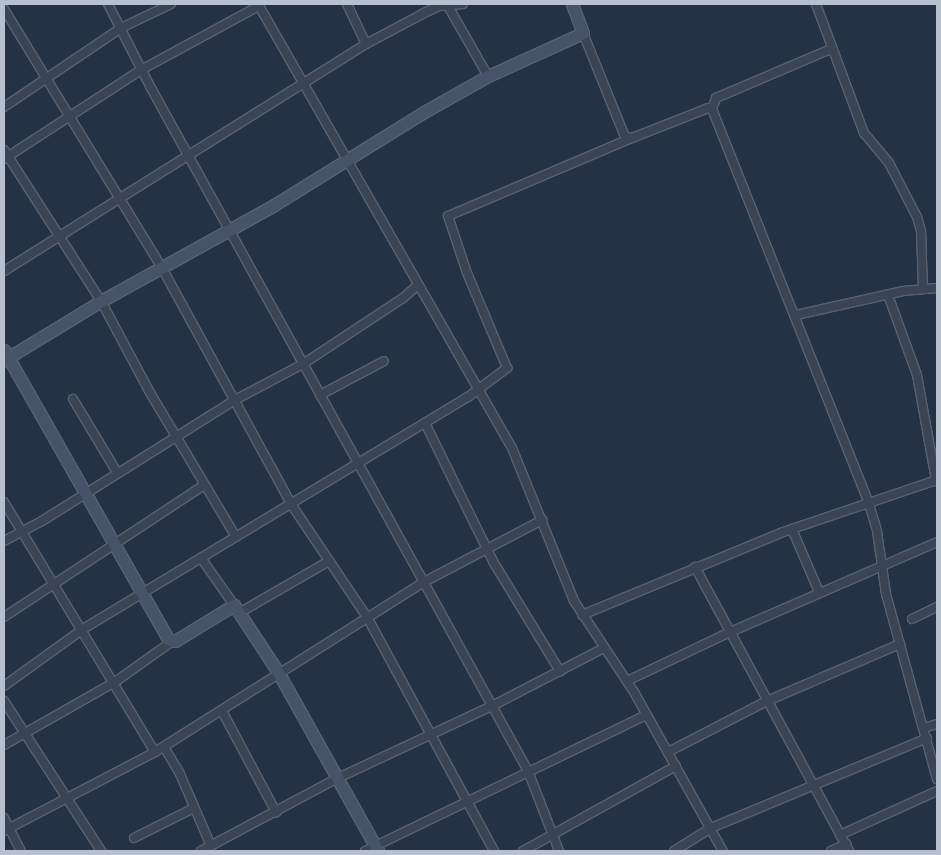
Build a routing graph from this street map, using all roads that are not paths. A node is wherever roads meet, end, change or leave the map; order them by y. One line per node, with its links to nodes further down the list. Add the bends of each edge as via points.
1 (8, 4): 10 (street)
2 (108, 4): 11 (street)
3 (171, 4): 11 (street)
4 (347, 4): 13 (street)
5 (463, 4): 9 (street)
6 (572, 4): 12 (street)
7 (816, 4): 14 (street)
8 (258, 5): 15 (street); 18 (street)
9 (448, 6): 13 (street, via 424,13); 16 (street)
10 (4, 7): 17 (street)
11 (121, 28): 15 (street); 17 (street)
12 (583, 33): 16 (street); 22 (street, via 621,134)
13 (366, 44): 18 (street)
14 (833, 48): 20 (street, via 716,98); 33 (street, via 864,133 881,151 922,231)
15 (141, 70): 21 (street); 24 (street)
16 (488, 76): 25 (street)
17 (49, 78): 19 (street); 21 (street)
18 (302, 83): 24 (street); 25 (street)
19 (4, 107)
20 (712, 109): 22 (street); 36 (street)
21 (70, 116): 23 (street); 26 (street)
22 (632, 138): 40 (street, via 448,216 467,273 507,368)
23 (5, 155): 28 (street)
24 (189, 158): 26 (street); 27 (street)
25 (345, 160): 27 (street); 31 (street)
26 (122, 199): 28 (street); 29 (street)
27 (230, 230): 29 (street); 39 (street)
28 (61, 237): 30 (street); 35 (street)
29 (162, 268): 35 (street); 43 (street)
30 (4, 271)
31 (418, 285): 39 (street); 40 (street)
32 (937, 288): 33 (street)
33 (923, 289): 34 (street)
34 (888, 295): 36 (street); 48 (street, via 917,375)
35 (101, 301): 37 (street); 45 (street, via 149,391)
36 (796, 315): 51 (street)
37 (5, 356): 50 (street)
38 (384, 361): 41 (street)
39 (303, 364): 41 (street); 43 (street)
40 (478, 388): 44 (street); 54 (street, via 512,448)
41 (320, 395): 46 (street)
42 (74, 399): 47 (street)
43 (233, 401): 45 (street); 53 (street)
44 (425, 423): 46 (street); 61 (street)
45 (178, 437): 47 (street); 49 (street)
46 (357, 464): 53 (street); 67 (street)
47 (118, 474): 50 (street)
48 (936, 480): 51 (street)
49 (204, 485): 57 (street); 60 (street)
50 (84, 495): 56 (street); 60 (street)
51 (868, 501): 55 (street); 64 (street, via 877,531)
52 (4, 502): 56 (street)
53 (291, 504): 57 (street); 63 (street)
54 (542, 520): 61 (street); 72 (street)
55 (792, 529): 65 (street); 68 (street)
56 (23, 531): 58 (street); 66 (street)
57 (236, 537): 62 (street)
58 (4, 541)
59 (937, 542): 64 (street)
60 (113, 545): 66 (street); 69 (street)
61 (489, 548): 67 (street); 81 (street, via 494,564)
62 (201, 558): 69 (street); 71 (street)
63 (330, 561): 71 (street); 74 (street)
64 (881, 565): 68 (street); 79 (street)
65 (695, 567): 72 (street); 77 (street)
66 (55, 583): 73 (street); 76 (street)
67 (422, 583): 74 (street); 88 (street)
68 (819, 592): 77 (street)
69 (141, 594): 76 (street); 78 (street)
70 (937, 607): 75 (street)
71 (236, 609): 78 (street); 82 (street)
72 (582, 615): 80 (street)
73 (4, 617)
74 (367, 617): 82 (street); 94 (street)
75 (912, 619)
76 (83, 629): 84 (street); 85 (street)
77 (728, 633): 83 (street); 87 (street)
78 (171, 642): 84 (street)
79 (900, 644): 87 (street); 92 (street)
80 (604, 648): 81 (street); 83 (street)
81 (560, 671): 88 (street)
82 (278, 672): 89 (street); 102 (street)
83 (627, 681): 90 (street)
84 (115, 682): 93 (street); 98 (street)
85 (4, 686)
86 (4, 701): 93 (street)
87 (767, 701): 99 (street); 104 (street)
88 (490, 707): 94 (street); 101 (street)
89 (222, 711): 97 (street); 109 (street)
90 (646, 715): 99 (street); 101 (street)
91 (937, 724): 92 (street)
92 (924, 728): 95 (street)
93 (26, 733): 96 (street); 106 (street)
94 (430, 735): 102 (street); 107 (street)
95 (927, 738): 103 (street); 104 (street)
96 (4, 745)
97 (164, 747): 98 (street); 108 (street)
98 (155, 752): 106 (street)
99 (668, 752): 100 (street)
100 (676, 766): 111 (street); 114 (street)
101 (528, 771): 107 (street); 114 (street)
102 (336, 779): 109 (street); 118 (street)
103 (937, 779)
104 (813, 784): 111 (street); 113 (street)
105 (937, 791): 113 (street)
106 (69, 798): 112 (street); 120 (street)
107 (467, 800): 118 (street); 122 (street)
108 (194, 808): 115 (street); 116 (street)
109 (276, 812): 116 (street)
110 (4, 818): 112 (street)
111 (711, 828): 125 (street); 126 (street)
112 (7, 830): 119 (street)
113 (840, 835): 117 (street)
114 (551, 836): 123 (street); 124 (street)
115 (134, 838)
116 (211, 846): 121 (street)
117 (848, 848): 127 (street)
118 (373, 849)
119 (21, 851)
120 (101, 851)
121 (201, 851)
122 (494, 851)
123 (524, 851)
124 (560, 851)
125 (674, 851)
126 (723, 851)
127 (831, 851)

